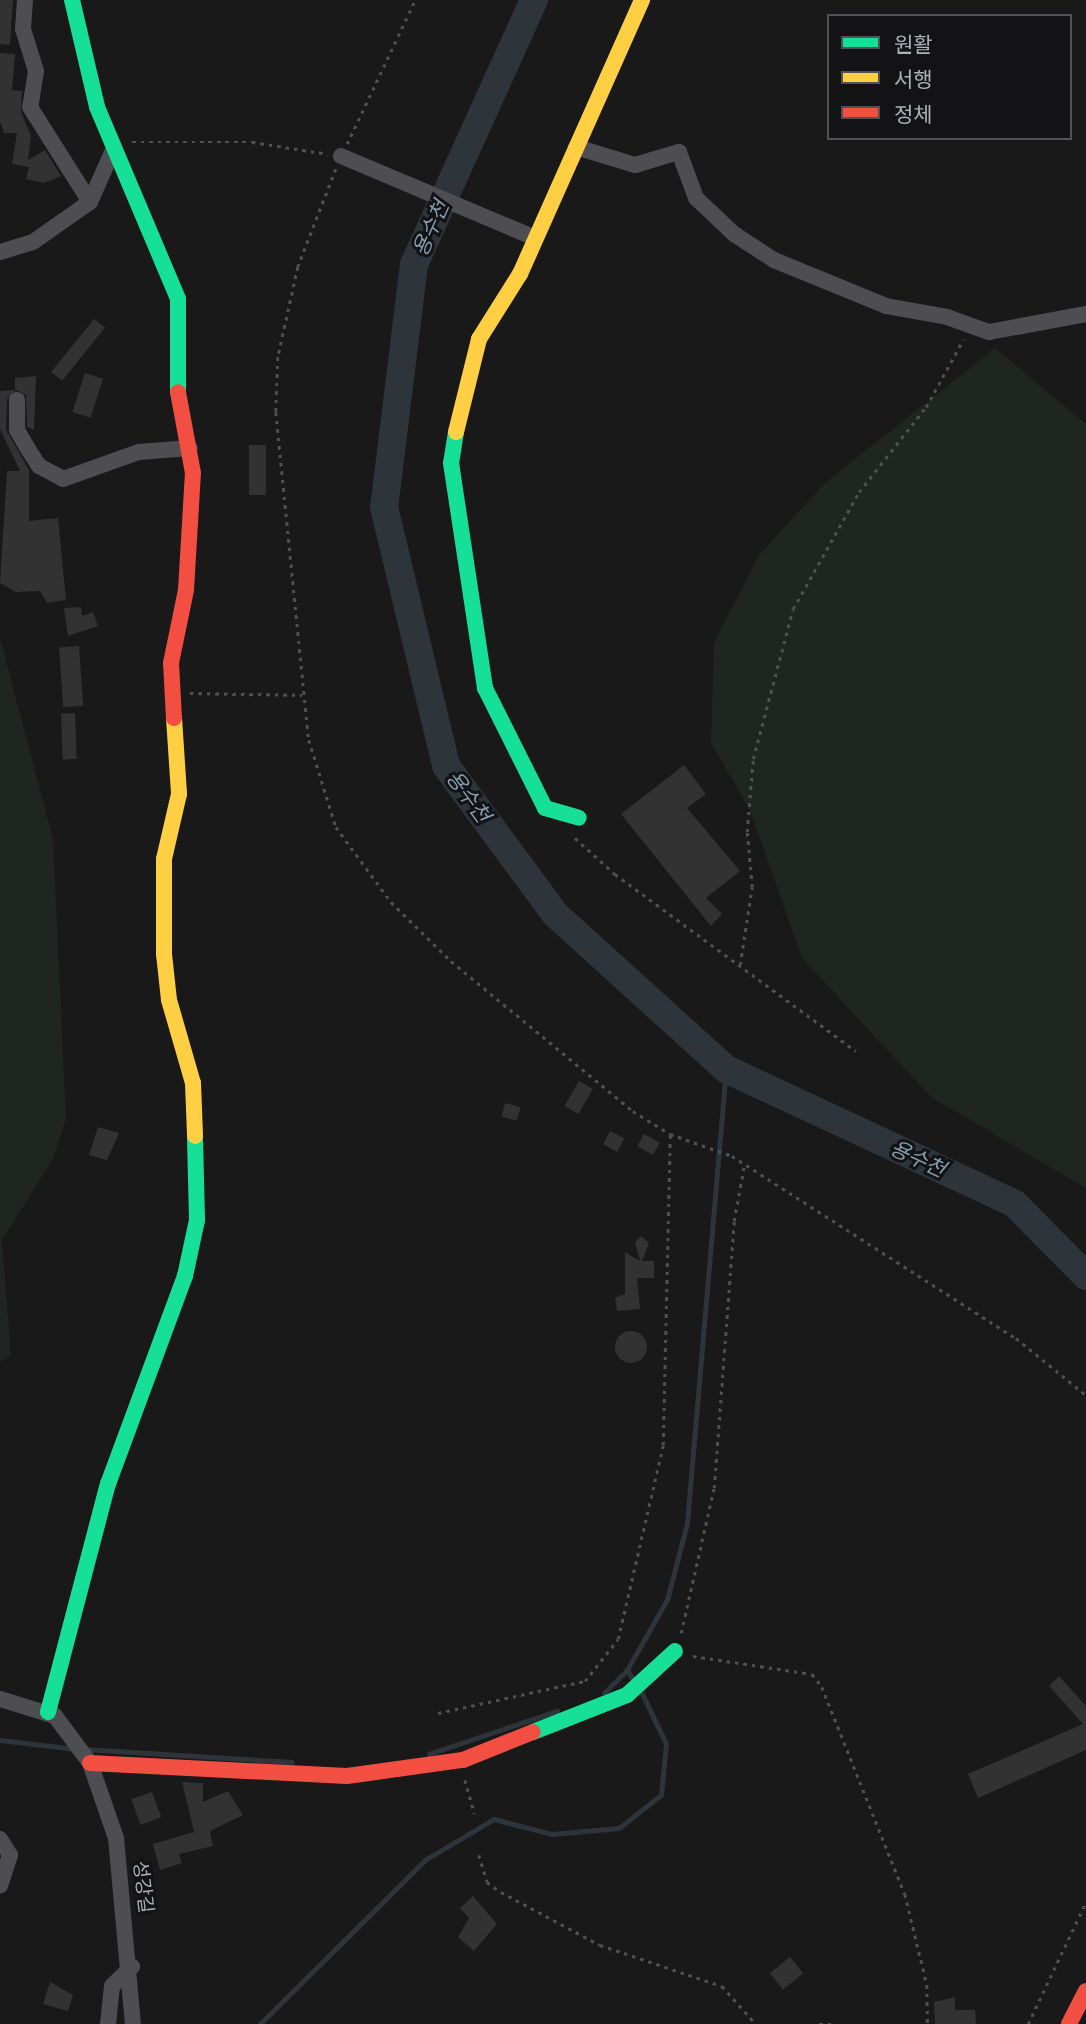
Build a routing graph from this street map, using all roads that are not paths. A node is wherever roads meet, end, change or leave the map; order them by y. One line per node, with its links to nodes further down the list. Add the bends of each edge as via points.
1 (25, 0): 7 (street, via 23,29 36,71 30,107)
2 (72, 0): 5 (main road, via 81,58)
3 (642, 0): 4 (main road)
4 (576, 147): 8 (main road); 10 (street, via 635,165 679,152 696,198 774,260 886,306 947,317 966,329 1041,326)
5 (114, 148): 7 (street); 12 (main road, via 178,299 176,382)
6 (341, 156): 8 (street)
7 (90, 202): 9 (street, via 33,242)
8 (535, 238): 13 (main road, via 479,339 463,387 451,463 485,688 545,808)
9 (0, 252)
10 (1086, 314)
11 (16, 400): 12 (street, via 17,430 28,449 40,466 63,479 139,452)
12 (190, 448): 16 (main road, via 186,590 171,663 179,794 164,859 165,980 192,1083 197,1220 185,1276 108,1484)
13 (579, 818)
14 (675, 1651): 17 (main road, via 646,1684 627,1695 463,1760 347,1776)
15 (0, 1699): 16 (street)
16 (48, 1712): 17 (street, 성강길, via 70,1733)
17 (89, 1762): 20 (street, 성강길, via 116,1838)
18 (0, 1839): 19 (street, via 10,1855)
19 (0, 1885)
20 (132, 1967): 22 (street, via 113,1986); 23 (street, 성강길)
21 (1086, 1991): 24 (main road)
22 (108, 2024)
23 (133, 2024)
24 (1069, 2024)

